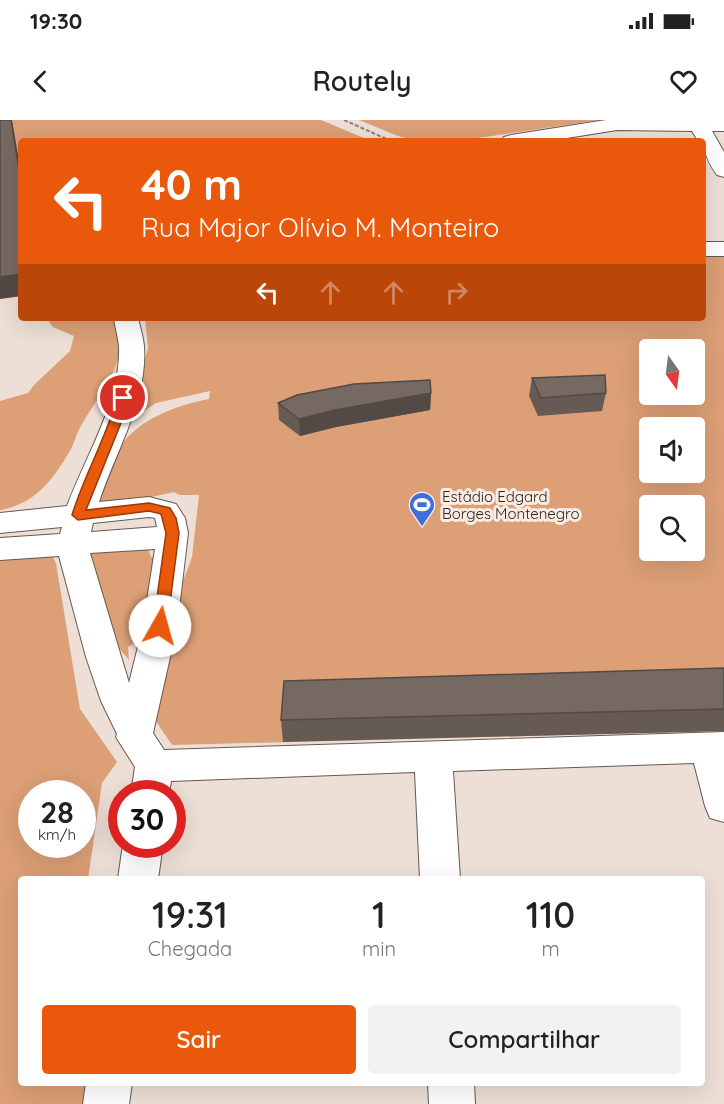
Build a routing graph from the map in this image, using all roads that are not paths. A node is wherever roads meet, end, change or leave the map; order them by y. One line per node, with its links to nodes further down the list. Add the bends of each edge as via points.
1 (642, 120): 2 (street)
2 (613, 125): 3 (street); 5 (street)
3 (699, 125): 4 (street); 6 (street)
4 (724, 125)
5 (530, 138)
6 (724, 171)
7 (706, 182): 8 (street)
8 (724, 183)
9 (706, 249): 10 (street)
10 (724, 249)
11 (127, 321): 13 (street, via 133,356 128,379 118,418 84,497)
12 (0, 524): 13 (street)
13 (76, 529): 14 (street); 17 (street, via 98,643 113,692); 17 (street, via 171,537)
14 (0, 549)
15 (716, 747): 16 (street); 18 (street)
16 (433, 757): 17 (street); 21 (street)
17 (146, 766)
18 (724, 806)
19 (141, 858): 20 (street)
20 (138, 876)
21 (440, 876)
22 (109, 1086): 24 (street)
23 (451, 1086): 25 (street)
24 (106, 1104)
25 (452, 1104)

